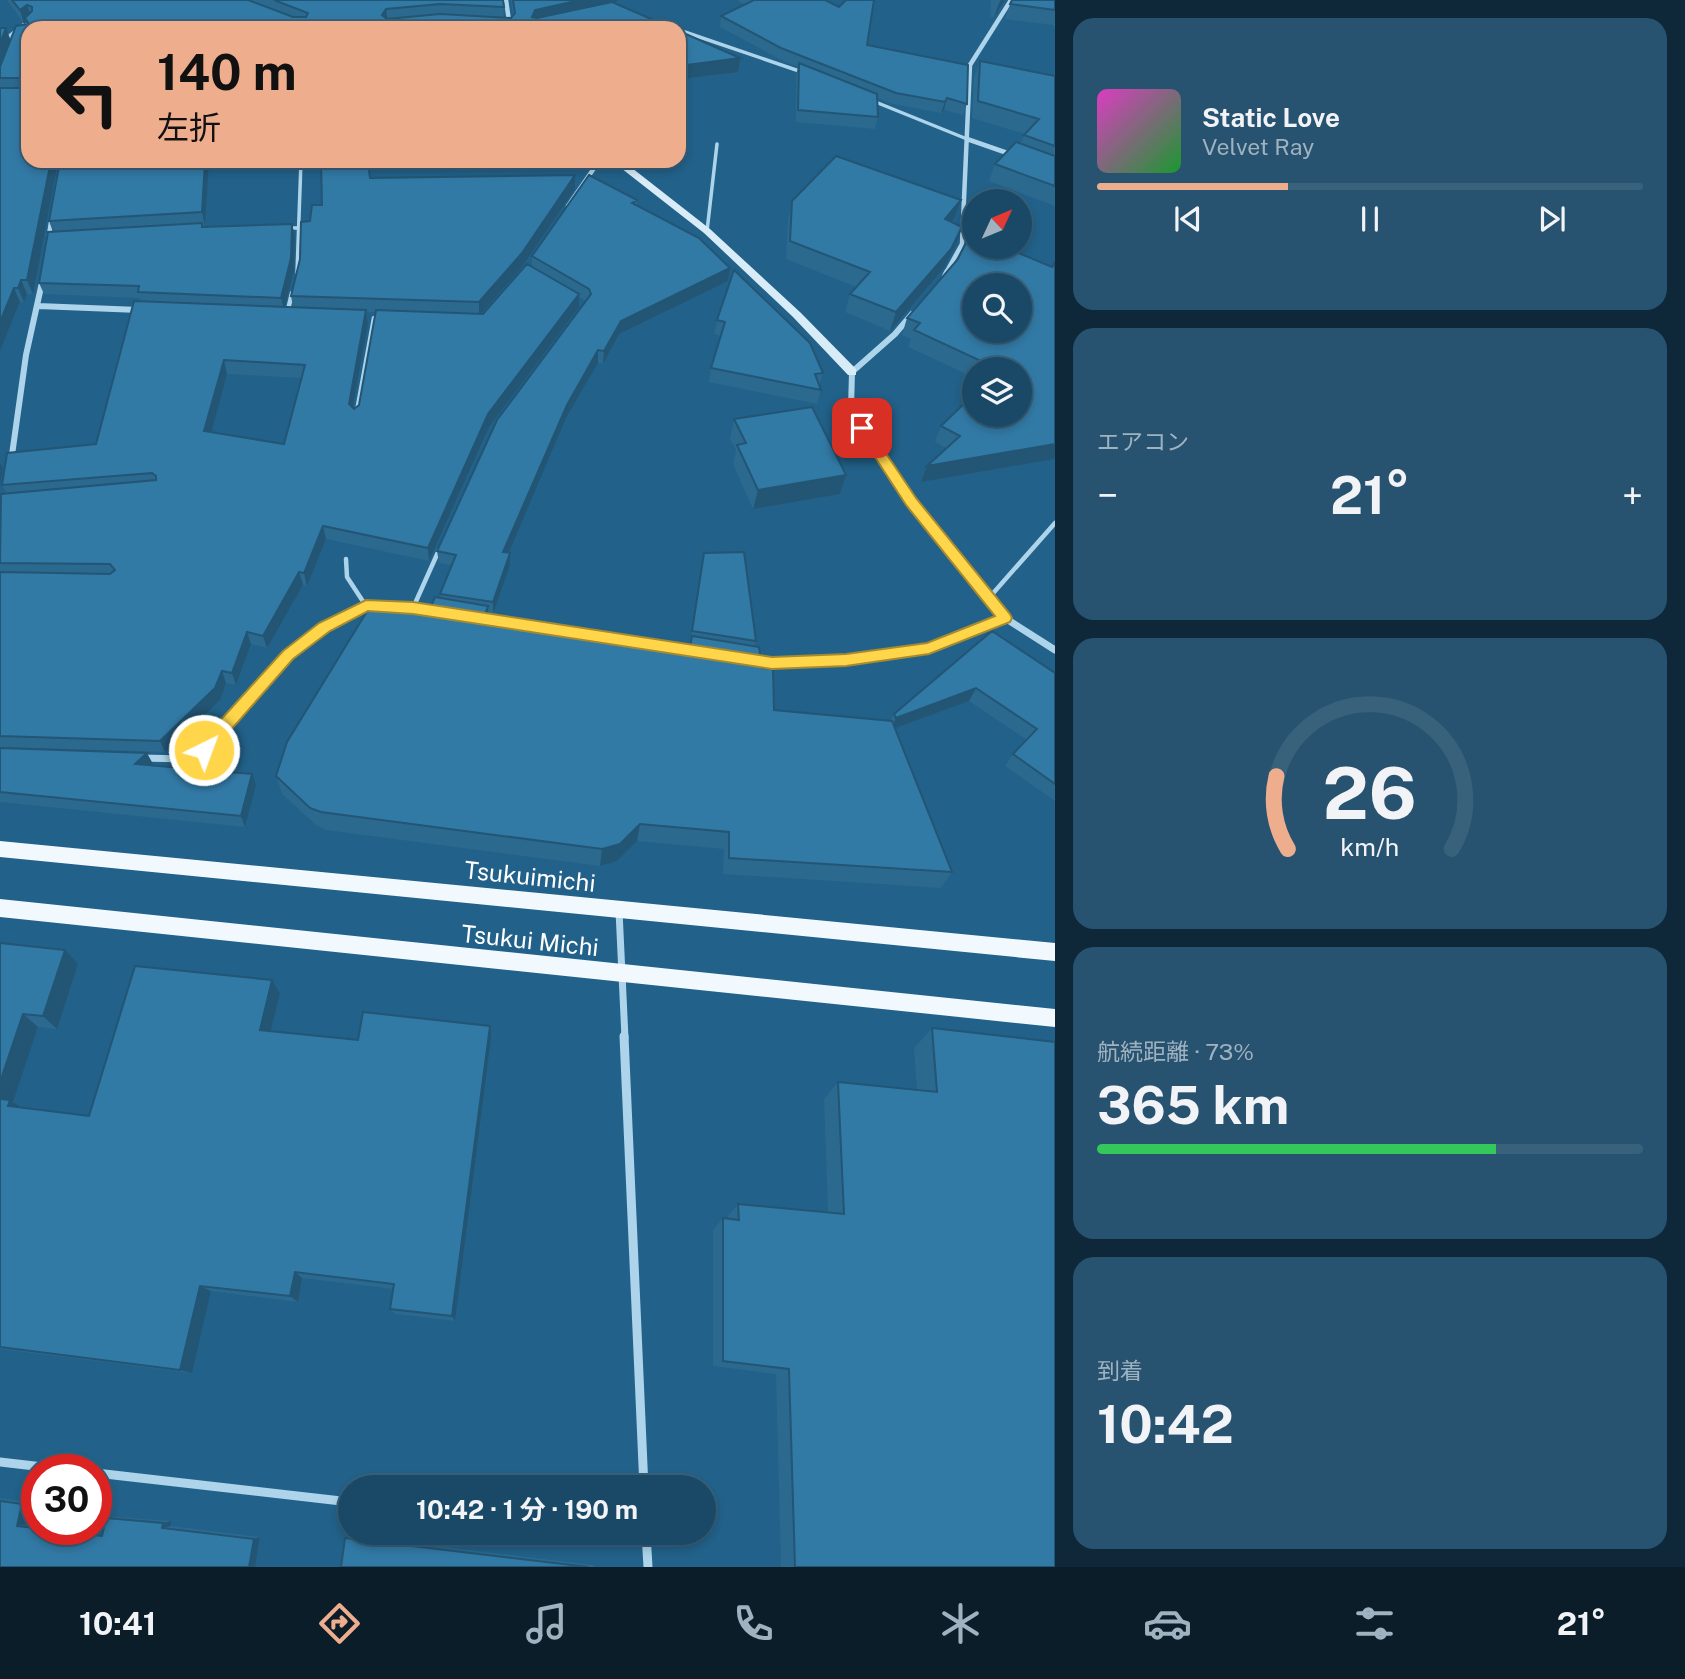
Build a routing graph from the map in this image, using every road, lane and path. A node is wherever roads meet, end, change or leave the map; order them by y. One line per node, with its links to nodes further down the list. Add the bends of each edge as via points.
1 (506, 0): 4 (street)
2 (1011, 0): 9 (street, via 971,65)
3 (647, 18): 5 (lane)
4 (509, 21)
5 (655, 21)
6 (686, 32): 7 (lane)
7 (802, 72)
8 (865, 98): 9 (lane)
9 (968, 139): 11 (street); 22 (street, via 962,244)
10 (717, 144): 19 (lane)
11 (1017, 157)
12 (301, 168): 18 (lane)
13 (594, 168): 16 (street)
14 (627, 168): 19 (street)
15 (53, 205): 20 (street)
16 (562, 214)
17 (275, 228): 18 (lane)
18 (300, 228): 27 (lane, via 298,272)
19 (707, 231): 32 (street)
20 (47, 253)
21 (44, 266): 24 (street)
22 (937, 286)
23 (920, 305): 32 (street)
24 (38, 306): 25 (street); 34 (street, via 26,355)
25 (149, 310)
26 (273, 315): 27 (street)
27 (287, 315): 28 (street)
28 (300, 316)
29 (362, 318): 30 (street)
30 (374, 318): 31 (street); 33 (lane)
31 (387, 319)
32 (852, 372): 38 (street, via 851,408 873,448)
33 (356, 418)
34 (9, 476)
35 (1055, 523): 38 (lane)
36 (442, 545): 40 (lane)
37 (346, 559): 39 (lane, via 347,577)
38 (988, 599): 42 (street)
39 (366, 606): 40 (street); 45 (street, via 324,627 288,655 204,750 186,759)
40 (413, 608): 41 (street)
41 (441, 612)
42 (1005, 618): 43 (street); 44 (street, via 929,648 846,660 772,663)
43 (1055, 650)
44 (744, 659)
45 (132, 757)
46 (0, 849): 48 (main road, Tsukuimichi)
47 (0, 908): 50 (main road, Tsukui Michi)
48 (619, 910): 49 (main road, Tsukuimichi); 50 (street)
49 (1055, 953)
50 (622, 975): 51 (main road, Tsukui Michi); 55 (street)
51 (1055, 1018)
52 (0, 1462): 53 (street)
53 (21, 1464)
54 (112, 1475): 56 (street)
55 (643, 1475)
56 (338, 1501)
57 (647, 1545): 58 (street)
58 (648, 1567)

